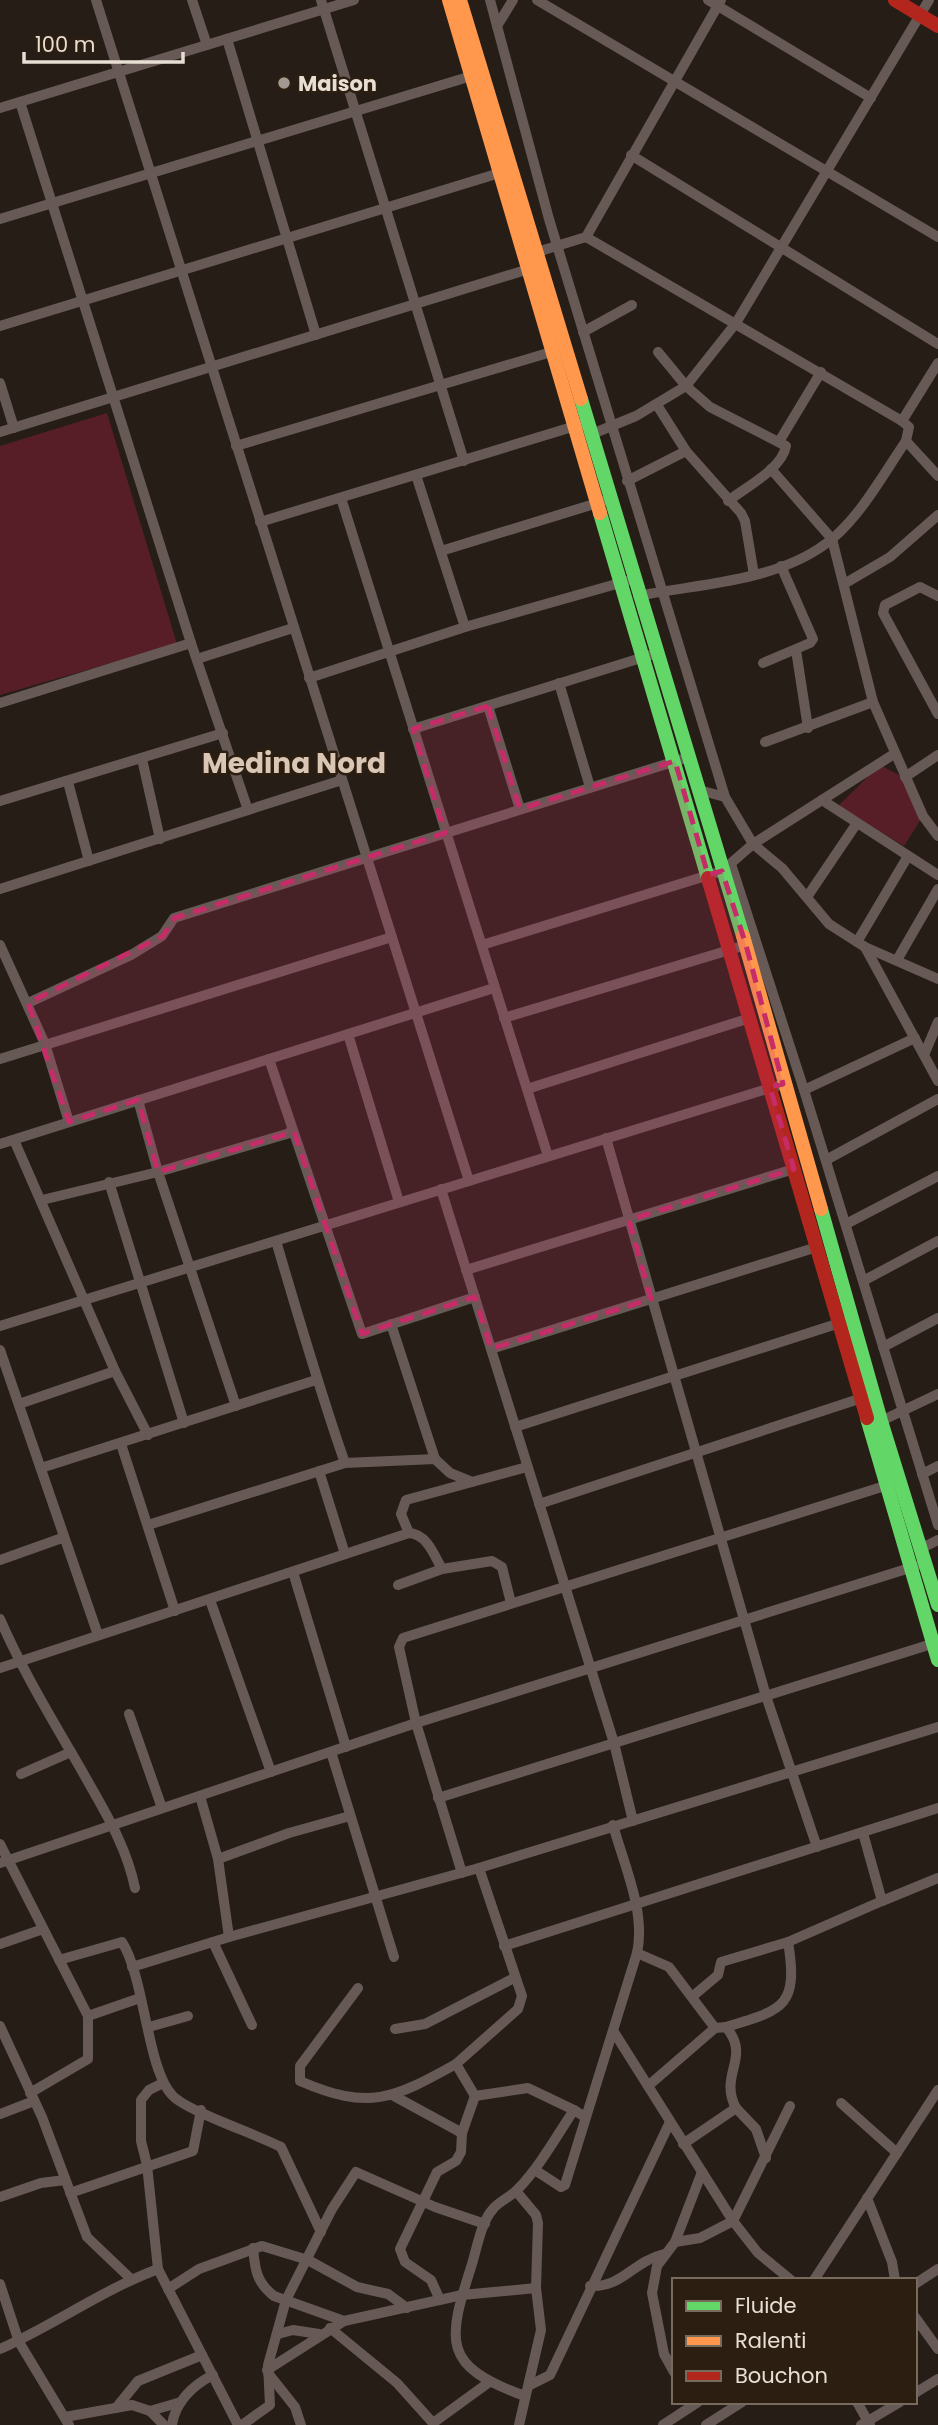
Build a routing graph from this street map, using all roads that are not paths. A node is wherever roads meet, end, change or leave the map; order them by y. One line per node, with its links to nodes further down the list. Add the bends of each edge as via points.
1 (96, 0): 18 (street)
2 (192, 0): 17 (street)
3 (354, 0): 12 (street)
4 (449, 0): 19 (street)
5 (460, 0): 19 (street)
6 (490, 0): 14 (street)
7 (513, 0): 14 (street)
8 (537, 0): 20 (street)
9 (895, 0): 13 (street)
10 (929, 0): 13 (street)
11 (715, 2): 20 (street); 21 (street)
12 (323, 5): 16 (street); 24 (street)
13 (920, 15): 15 (street); 21 (street)
14 (497, 26): 36 (street)
15 (938, 26)
16 (227, 39): 17 (street); 25 (street)
17 (207, 45): 18 (street)
18 (120, 71): 22 (street); 28 (street)
19 (478, 74): 24 (street); 27 (street)
20 (674, 82): 26 (street); 29 (street)
21 (871, 98): 29 (street)
22 (20, 102): 23 (street); 30 (street)
23 (0, 108)
24 (355, 111): 25 (street); 31 (street)
25 (256, 140): 28 (street); 35 (street)
26 (631, 155): 33 (street); 37 (street)
27 (506, 171): 31 (street); 38 (street)
28 (151, 173): 30 (street); 39 (street)
29 (826, 174): 34 (street); 37 (street)
30 (53, 203): 32 (street); 40 (street)
31 (385, 208): 35 (street); 41 (street)
32 (0, 219)
33 (586, 237): 36 (street); 43 (street)
34 (938, 237)
35 (287, 238): 39 (street); 46 (street)
36 (558, 247): 38 (street); 45 (street)
37 (782, 247): 43 (street); 47 (street)
38 (536, 262): 41 (street); 48 (street)
39 (181, 271): 40 (street); 51 (street)
40 (84, 300): 44 (street); 56 (street)
41 (415, 304): 46 (street); 54 (street)
42 (632, 305): 45 (street)
43 (736, 323): 52 (street); 55 (street)
44 (0, 326)
45 (583, 332): 60 (street)
46 (316, 335): 51 (street)
47 (938, 344)
48 (560, 349): 54 (street); 59 (street)
49 (658, 352): 55 (street)
50 (938, 363): 58 (street)
51 (211, 367): 56 (street); 65 (street)
52 (821, 372): 58 (street); 63 (street)
53 (0, 383): 61 (street)
54 (440, 385): 65 (street); 67 (street)
55 (685, 386): 57 (street); 63 (street, via 723,415)
56 (115, 397): 61 (street); 88 (street)
57 (657, 405): 60 (street); 66 (street)
58 (902, 421): 64 (street, via 909,427)
59 (585, 427): 60 (street); 67 (street); 73 (street)
60 (611, 427): 71 (street)
61 (14, 428): 62 (street)
62 (0, 432)
63 (780, 440): 68 (street, via 785,453)
64 (906, 442): 70 (street); 77 (street)
65 (236, 446): 76 (street)
66 (686, 451): 71 (street); 74 (street)
67 (464, 461): 69 (street)
68 (771, 469): 74 (street); 77 (street)
69 (416, 475): 72 (street); 78 (street)
70 (938, 475)
71 (627, 481): 83 (street)
72 (341, 498): 76 (street); 90 (street)
73 (604, 501): 78 (street); 81 (street)
74 (728, 501): 80 (street, via 746,521)
75 (938, 514): 82 (street, via 890,557)
76 (260, 522): 87 (street)
77 (832, 539): 79 (street); 82 (street)
78 (441, 551): 86 (street)
79 (781, 566): 80 (street); 89 (street, via 813,639)
80 (754, 575): 83 (street)
81 (627, 581): 84 (street); 86 (street); 91 (street)
82 (844, 584): 96 (street)
83 (662, 591): 84 (street); 113 (street)
84 (638, 596): 91 (street)
85 (938, 596): 99 (street, via 920,587 886,605 883,612)
86 (465, 627): 90 (street)
87 (293, 628): 92 (street); 94 (street)
88 (191, 643): 92 (street); 97 (street)
89 (796, 650): 93 (street); 100 (street)
90 (387, 653): 94 (street); 101 (street)
91 (650, 654): 95 (street); 107 (street)
92 (197, 659): 102 (street)
93 (763, 663)
94 (309, 678): 109 (street)
95 (559, 683): 98 (street); 111 (street)
96 (873, 702): 100 (street); 104 (street)
97 (0, 703)
98 (488, 706): 101 (street); 116 (street)
99 (938, 714)
100 (808, 728): 103 (street)
101 (413, 729): 119 (street)
102 (223, 733): 106 (street); 117 (street)
103 (765, 742)
104 (894, 754): 108 (street); 114 (street)
105 (938, 755): 108 (street)
106 (142, 759): 110 (street); 121 (street)
107 (682, 759): 111 (street); 112 (street); 126 (street)
108 (905, 777): 120 (street)
109 (342, 780): 117 (street); 124 (street)
110 (68, 782): 115 (street); 125 (street)
111 (590, 787): 116 (street)
112 (699, 790): 113 (street); 126 (street)
113 (725, 797): 122 (street)
114 (822, 800): 118 (street); 122 (street)
115 (0, 801)
116 (520, 808): 119 (street)
117 (248, 810): 121 (street)
118 (857, 823): 123 (street); 130 (street)
119 (445, 833): 124 (street); 133 (street)
120 (938, 836)
121 (160, 839): 125 (street)
122 (753, 844): 126 (street); 130 (street)
123 (908, 856): 127 (street); 135 (street)
124 (365, 860): 131 (street); 140 (street, via 174,918 162,936 131,955)
125 (89, 861): 128 (street)
126 (720, 870): 133 (street); 134 (street); 136 (street); 154 (street)
127 (938, 875)
128 (0, 889)
129 (938, 890): 137 (street)
130 (807, 897): 135 (street, via 829,924)
131 (392, 937): 141 (street); 147 (street)
132 (0, 945): 140 (street)
133 (482, 945): 139 (street)
134 (746, 945): 136 (street); 152 (street)
135 (861, 945): 137 (street); 146 (street)
136 (730, 949): 142 (street); 143 (street)
137 (897, 960): 138 (street)
138 (938, 979)
139 (494, 988): 141 (street); 142 (street)
140 (28, 1003): 147 (street)
141 (415, 1012): 145 (street); 167 (street)
142 (504, 1018): 153 (street)
143 (750, 1018): 152 (street); 153 (street)
144 (938, 1022): 148 (street)
145 (348, 1034): 150 (street); 171 (street)
146 (915, 1038): 148 (street); 154 (street)
147 (46, 1044): 149 (street); 157 (street)
148 (924, 1055): 151 (street)
149 (0, 1059)
150 (270, 1059): 156 (street); 158 (street)
151 (938, 1081)
152 (777, 1085): 159 (street); 164 (street); 186 (street, via 821,1206)
153 (527, 1089): 162 (street)
154 (804, 1090): 163 (street)
155 (938, 1099): 163 (street)
156 (138, 1100): 157 (street); 165 (street)
157 (69, 1122): 160 (street)
158 (292, 1128): 165 (street, via 289,1133); 173 (street)
159 (606, 1138): 162 (street); 172 (street)
160 (14, 1140): 161 (street); 170 (street)
161 (0, 1144)
162 (548, 1156): 167 (street)
163 (826, 1160): 174 (street)
164 (794, 1169): 172 (street); 177 (street)
165 (158, 1172): 168 (street); 178 (street)
166 (938, 1176): 174 (street)
167 (469, 1181): 169 (street)
168 (109, 1182): 170 (street); 181 (street)
169 (441, 1189): 171 (street); 179 (street)
170 (42, 1200): 184 (street)
171 (399, 1202): 173 (street)
172 (629, 1220): 179 (street); 183 (street)
173 (327, 1224): 175 (street); 187 (street, via 362,1334)
174 (846, 1224): 180 (street)
175 (275, 1241): 178 (street); 194 (street)
176 (938, 1241): 180 (street)
177 (817, 1247): 183 (street); 186 (street)
178 (191, 1267): 181 (street); 198 (street)
179 (466, 1270): 182 (street)
180 (863, 1281): 189 (street)
181 (140, 1282): 184 (street); 201 (street)
182 (475, 1297): 187 (street); 190 (street)
183 (651, 1299): 190 (street); 193 (street)
184 (85, 1300): 188 (street); 192 (street)
185 (938, 1318): 189 (street)
186 (846, 1321): 193 (street); 196 (street)
187 (391, 1324): 206 (street)
188 (0, 1326)
189 (883, 1347): 199 (street)
190 (491, 1349): 202 (street)
191 (0, 1350): 197 (street)
192 (115, 1371): 197 (street); 203 (street)
193 (674, 1376): 202 (street); 205 (street)
194 (316, 1380): 198 (street); 207 (street)
195 (938, 1394): 199 (street)
196 (868, 1397): 200 (street); 205 (street); 214 (street)
197 (19, 1404): 210 (street)
198 (236, 1406): 201 (street)
199 (903, 1412): 200 (street); 212 (street)
200 (881, 1421): 214 (street)
201 (184, 1423): 203 (street)
202 (515, 1427): 208 (street)
203 (148, 1435): 204 (street)
204 (121, 1444): 210 (street); 216 (street)
205 (696, 1454): 215 (street); 220 (street)
206 (435, 1459): 207 (street); 213 (street)
207 (345, 1463): 211 (street)
208 (527, 1466): 213 (street); 215 (street)
209 (938, 1466): 212 (street)
210 (41, 1468): 219 (street)
211 (319, 1471): 216 (street); 222 (street)
212 (922, 1474): 217 (street)
213 (472, 1482): 218 (street, via 406,1500 401,1514)
214 (893, 1483): 220 (street); 224 (street); 224 (street)
215 (539, 1504): 228 (street)
216 (148, 1525): 232 (street)
217 (938, 1525)
218 (409, 1533): 222 (street); 225 (street, via 424,1539)
219 (62, 1538): 223 (street); 235 (street)
220 (722, 1538): 228 (street); 234 (street)
221 (938, 1540): 224 (street)
222 (345, 1554): 226 (street)
223 (0, 1560)
224 (918, 1560): 231 (street); 234 (street); 236 (street)
225 (442, 1569): 227 (street); 230 (street, via 492,1561 502,1567)
226 (293, 1572): 229 (street); 246 (street)
227 (398, 1586)
228 (565, 1588): 230 (street); 240 (street)
229 (210, 1600): 232 (street); 249 (street)
230 (511, 1603): 243 (street, via 403,1637 400,1647)
231 (938, 1605)
232 (175, 1611): 235 (street)
233 (0, 1619): 238 (street)
234 (747, 1621): 240 (street); 241 (street)
235 (98, 1635): 238 (street)
236 (936, 1643): 237 (street); 241 (street)
237 (938, 1660)
238 (19, 1662): 239 (street); 247 (street)
239 (0, 1668)
240 (590, 1668): 243 (street); 245 (street)
241 (766, 1696): 245 (street); 250 (street)
242 (129, 1714): 254 (street)
243 (416, 1723): 246 (street); 253 (street)
244 (938, 1727): 250 (street)
245 (614, 1743): 253 (street); 257 (street)
246 (346, 1747): 248 (street)
247 (71, 1752): 251 (street); 258 (street)
248 (331, 1752): 249 (street); 256 (street)
249 (271, 1772): 252 (street)
250 (794, 1773): 257 (street); 262 (street)
251 (21, 1774)
252 (200, 1796): 254 (street); 263 (street)
253 (438, 1798): 266 (street)
254 (162, 1808): 258 (street)
255 (938, 1808): 260 (street)
256 (350, 1816): 263 (street); 269 (street)
257 (633, 1821): 259 (street)
258 (113, 1825): 264 (street); 268 (street, via 130,1862)
259 (613, 1825): 265 (street); 271 (street)
260 (863, 1833): 262 (street); 270 (street)
261 (0, 1844): 264 (street)
262 (817, 1847): 271 (street)
263 (218, 1859): 273 (street)
264 (4, 1861): 272 (street)
265 (479, 1868): 266 (street); 277 (street)
266 (462, 1873): 269 (street)
267 (938, 1878): 270 (street)
268 (135, 1888)
269 (374, 1897): 273 (street); 279 (street)
270 (882, 1901): 275 (street)
271 (636, 1907): 277 (street); 278 (street, via 640,1928)
272 (43, 1929): 276 (street); 280 (street)
273 (229, 1937): 274 (street)
274 (213, 1942): 281 (street); 288 (street)
275 (788, 1942): 284 (street, via 721,1962 718,1975); 291 (street, via 792,1982 785,2001 775,2012)
276 (0, 1944)
277 (504, 1947): 282 (street)
278 (637, 1953): 284 (street, via 669,1967); 293 (street)
279 (394, 1957)
280 (59, 1960): 281 (street, via 117,1942 125,1947); 286 (street)
281 (132, 1968): 285 (street)
282 (514, 1978): 292 (street, via 425,2024); 295 (street, via 522,1996 518,2009)
283 (358, 1988): 299 (street, via 300,2066 300,2081 345,2096)
284 (693, 1996): 291 (street)
285 (140, 1998): 286 (street); 290 (street)
286 (88, 2016): 301 (street, via 88,2059)
287 (188, 2016): 290 (street)
288 (252, 2025)
289 (0, 2026): 294 (street)
290 (149, 2027): 296 (street)
291 (721, 2028): 297 (street); 304 (street, via 737,2042 729,2095)
292 (396, 2029)
293 (614, 2032): 297 (street); 308 (street)
294 (2, 2040): 301 (street)
295 (456, 2064): 299 (street); 300 (street)
296 (163, 2083): 305 (street, via 175,2098); 314 (street, via 141,2100 141,2141)
297 (648, 2086): 309 (street)
298 (938, 2090): 312 (street)
299 (394, 2096): 310 (street)
300 (475, 2096): 306 (street, via 528,2088); 310 (street)
301 (32, 2097): 307 (street); 317 (street)
302 (841, 2104): 312 (street)
303 (790, 2106): 313 (street)
304 (736, 2108): 311 (street); 313 (street, via 757,2129)
305 (201, 2110): 314 (street, via 193,2151); 325 (street, via 281,2147)
306 (574, 2110): 308 (street); 315 (street)
307 (0, 2114)
308 (585, 2117): 315 (street, via 564,2187)
309 (670, 2122): 311 (street); 338 (street)
310 (462, 2133): 322 (street, via 461,2152 456,2161 437,2172)
311 (683, 2144): 316 (street)
312 (897, 2153): 321 (street)
313 (766, 2158): 323 (street)
314 (147, 2165): 319 (street); 330 (street)
315 (535, 2170): 318 (street)
316 (702, 2172): 323 (street); 326 (street)
317 (65, 2180): 319 (street); 320 (street)
318 (516, 2192): 324 (street, via 493,2208); 339 (street, via 538,2223)
319 (70, 2193): 335 (street, via 90,2243)
320 (0, 2197)
321 (867, 2198): 333 (street); 334 (street)
322 (424, 2203): 324 (street); 325 (street, via 356,2172); 343 (street, via 406,2232 400,2255 429,2277)
323 (733, 2221): 326 (street, via 700,2238); 332 (street, via 758,2253)
324 (485, 2224): 341 (street)
325 (320, 2232): 329 (street)
326 (675, 2242): 328 (street)
327 (253, 2248): 329 (street, via 270,2247); 340 (street, via 199,2269); 342 (street, via 259,2283)
328 (664, 2254): 338 (street, via 641,2262 611,2286); 356 (street, via 652,2293 664,2354)
329 (308, 2260): 342 (street); 344 (street, via 357,2287 388,2294)
330 (158, 2269): 335 (street); 340 (street)
331 (938, 2269): 336 (street)
332 (789, 2278)
333 (815, 2278)
334 (895, 2278)
335 (131, 2279): 352 (street)
336 (917, 2283)
337 (0, 2284): 352 (street)
338 (590, 2286): 361 (street, via 550,2375)
339 (536, 2288): 341 (street); 361 (street, via 541,2330)
340 (168, 2289): 355 (street)
341 (462, 2295): 343 (street); 360 (street, via 455,2324 459,2352)
342 (286, 2300): 345 (street); 347 (street)
343 (440, 2300): 344 (street)
344 (407, 2308): 347 (street)
345 (282, 2317): 349 (street); 350 (street)
346 (917, 2320): 354 (street)
347 (344, 2321): 348 (street)
348 (330, 2328): 351 (street); 375 (street)
349 (293, 2330): 350 (street); 351 (street)
350 (278, 2334): 357 (street)
351 (319, 2334): 357 (street)
352 (19, 2342): 353 (street); 374 (street)
353 (0, 2349)
354 (938, 2349)
355 (202, 2355): 358 (street); 371 (street, via 138,2381)
356 (672, 2368)
357 (267, 2371): 364 (street); 370 (street)
358 (213, 2375): 365 (street, via 196,2384); 379 (street)
359 (938, 2379): 362 (street)
360 (488, 2383): 363 (street); 375 (street)
361 (530, 2385): 363 (street)
362 (917, 2392)
363 (525, 2396): 381 (street)
364 (289, 2399): 370 (street); 380 (street, via 298,2410)
365 (181, 2402): 372 (street); 378 (street)
366 (696, 2404): 373 (street)
367 (740, 2404): 384 (street)
368 (858, 2404): 376 (street)
369 (897, 2404): 376 (street)
370 (270, 2405): 379 (street)
371 (116, 2408): 372 (street, via 132,2405); 374 (street)
372 (150, 2411): 377 (street)
373 (682, 2415): 382 (street); 383 (street)
374 (67, 2421)
375 (437, 2423)
376 (866, 2424)
377 (164, 2425)
378 (172, 2425)
379 (240, 2425)
380 (301, 2425)
381 (519, 2425)
382 (663, 2425)
383 (690, 2425)
384 (706, 2425)

